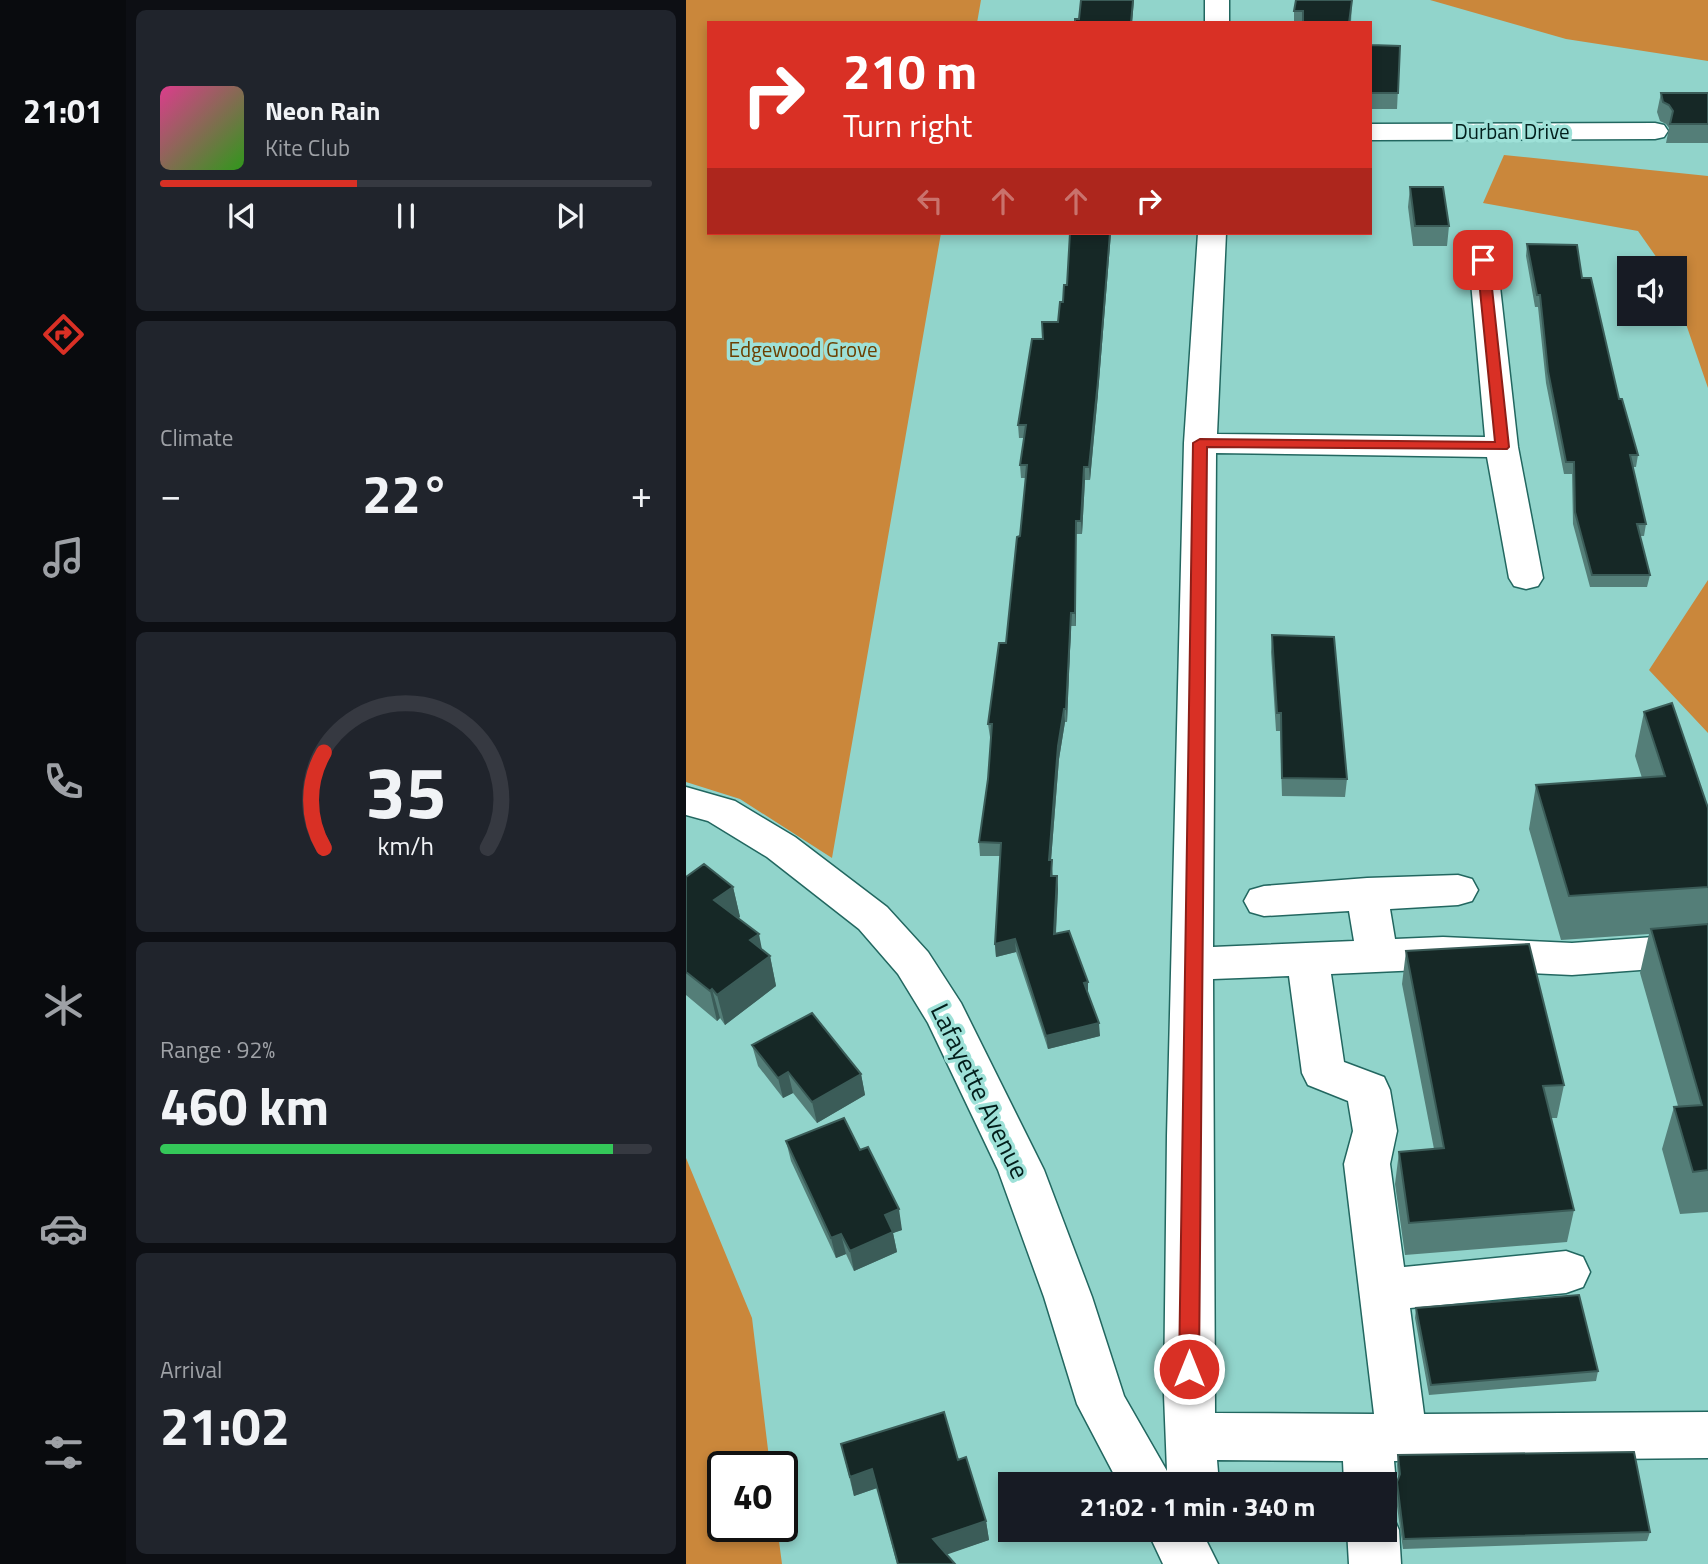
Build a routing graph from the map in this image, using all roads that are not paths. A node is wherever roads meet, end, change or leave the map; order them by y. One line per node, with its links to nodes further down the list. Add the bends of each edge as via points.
1 (1217, 0): 2 (street)
2 (1217, 21)
3 (1655, 131): 4 (street, Durban Drive)
4 (1372, 132)
5 (1212, 235): 7 (street)
6 (1483, 260): 8 (street)
7 (1200, 443): 8 (street); 17 (street)
8 (1502, 447): 9 (street)
9 (1526, 578)
10 (686, 801): 23 (street, Lafayette Avenue, via 721,811 781,847 873,918 913,963 946,1015 1021,1170 1102,1404)
11 (1458, 890): 12 (street)
12 (1367, 893): 13 (street); 15 (street)
13 (1264, 901)
14 (1708, 949): 15 (street, via 1572,959 1443,953)
15 (1377, 956): 16 (street)
16 (1308, 959): 17 (street); 19 (street, via 1324,1073 1368,1090 1375,1131 1367,1164)
17 (1192, 964): 22 (street)
18 (1566, 1272): 19 (street)
19 (1383, 1290): 21 (street)
20 (1708, 1435): 21 (street)
21 (1380, 1453): 22 (street)
22 (1192, 1460)
23 (1140, 1472)
24 (1180, 1542): 27 (street)
25 (1195, 1542): 27 (street)
26 (1374, 1542): 28 (street)
27 (1194, 1564)
28 (1375, 1564)

